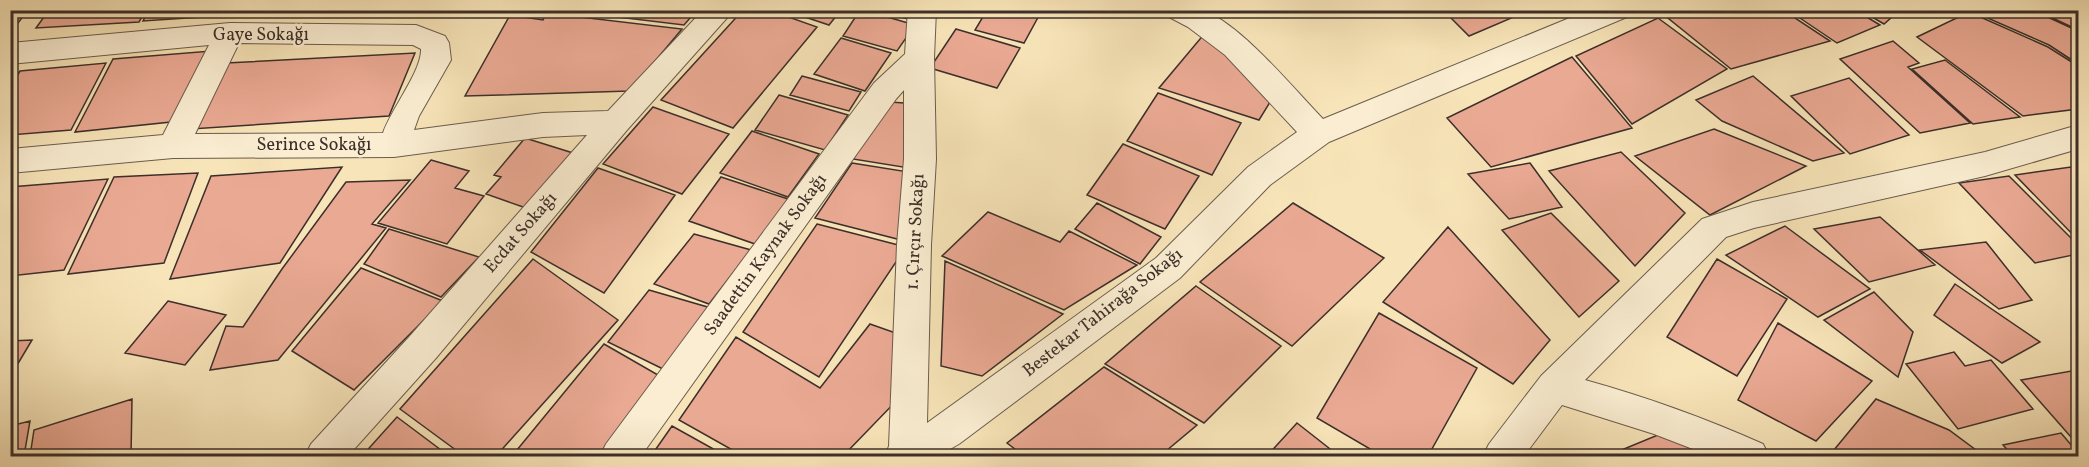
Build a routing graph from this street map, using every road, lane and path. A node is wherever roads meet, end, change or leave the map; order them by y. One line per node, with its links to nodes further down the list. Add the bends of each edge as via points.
1 (720, 10): 8 (street, Ecdat Sokağı)
2 (922, 10): 7 (street, 1. Çırçır Sokağı)
3 (1179, 10): 9 (street, via 1222,35)
4 (1617, 10): 9 (street, Bestekar Tahirağa Sokağı)
5 (230, 33): 6 (street, Gaye Sokağı); 11 (street, Gaye Sokağı, via 416,35 435,43 436,60 404,116); 12 (street)
6 (10, 54)
7 (919, 58): 15 (street, 1. Çırçır Sokağı, via 920,159); 17 (street, Saadettin Kaynak Sokağı, via 885,91)
8 (616, 122): 11 (street, Serince Sokağı, via 543,125); 16 (street, Ecdat Sokağı)
9 (1318, 134): 15 (street, Bestekar Tahirağa Sokağı, via 1259,176 1168,268 946,432)
10 (2079, 137): 14 (street, via 1985,164 1753,215 1714,228)
11 (394, 145): 12 (street, Serince Sokağı)
12 (173, 146): 13 (street, Serince Sokağı)
13 (10, 161)
14 (1554, 387): 18 (street); 19 (street, via 1706,435)
15 (906, 455)
16 (324, 456)
17 (619, 456)
18 (1502, 456)
19 (1750, 456)

